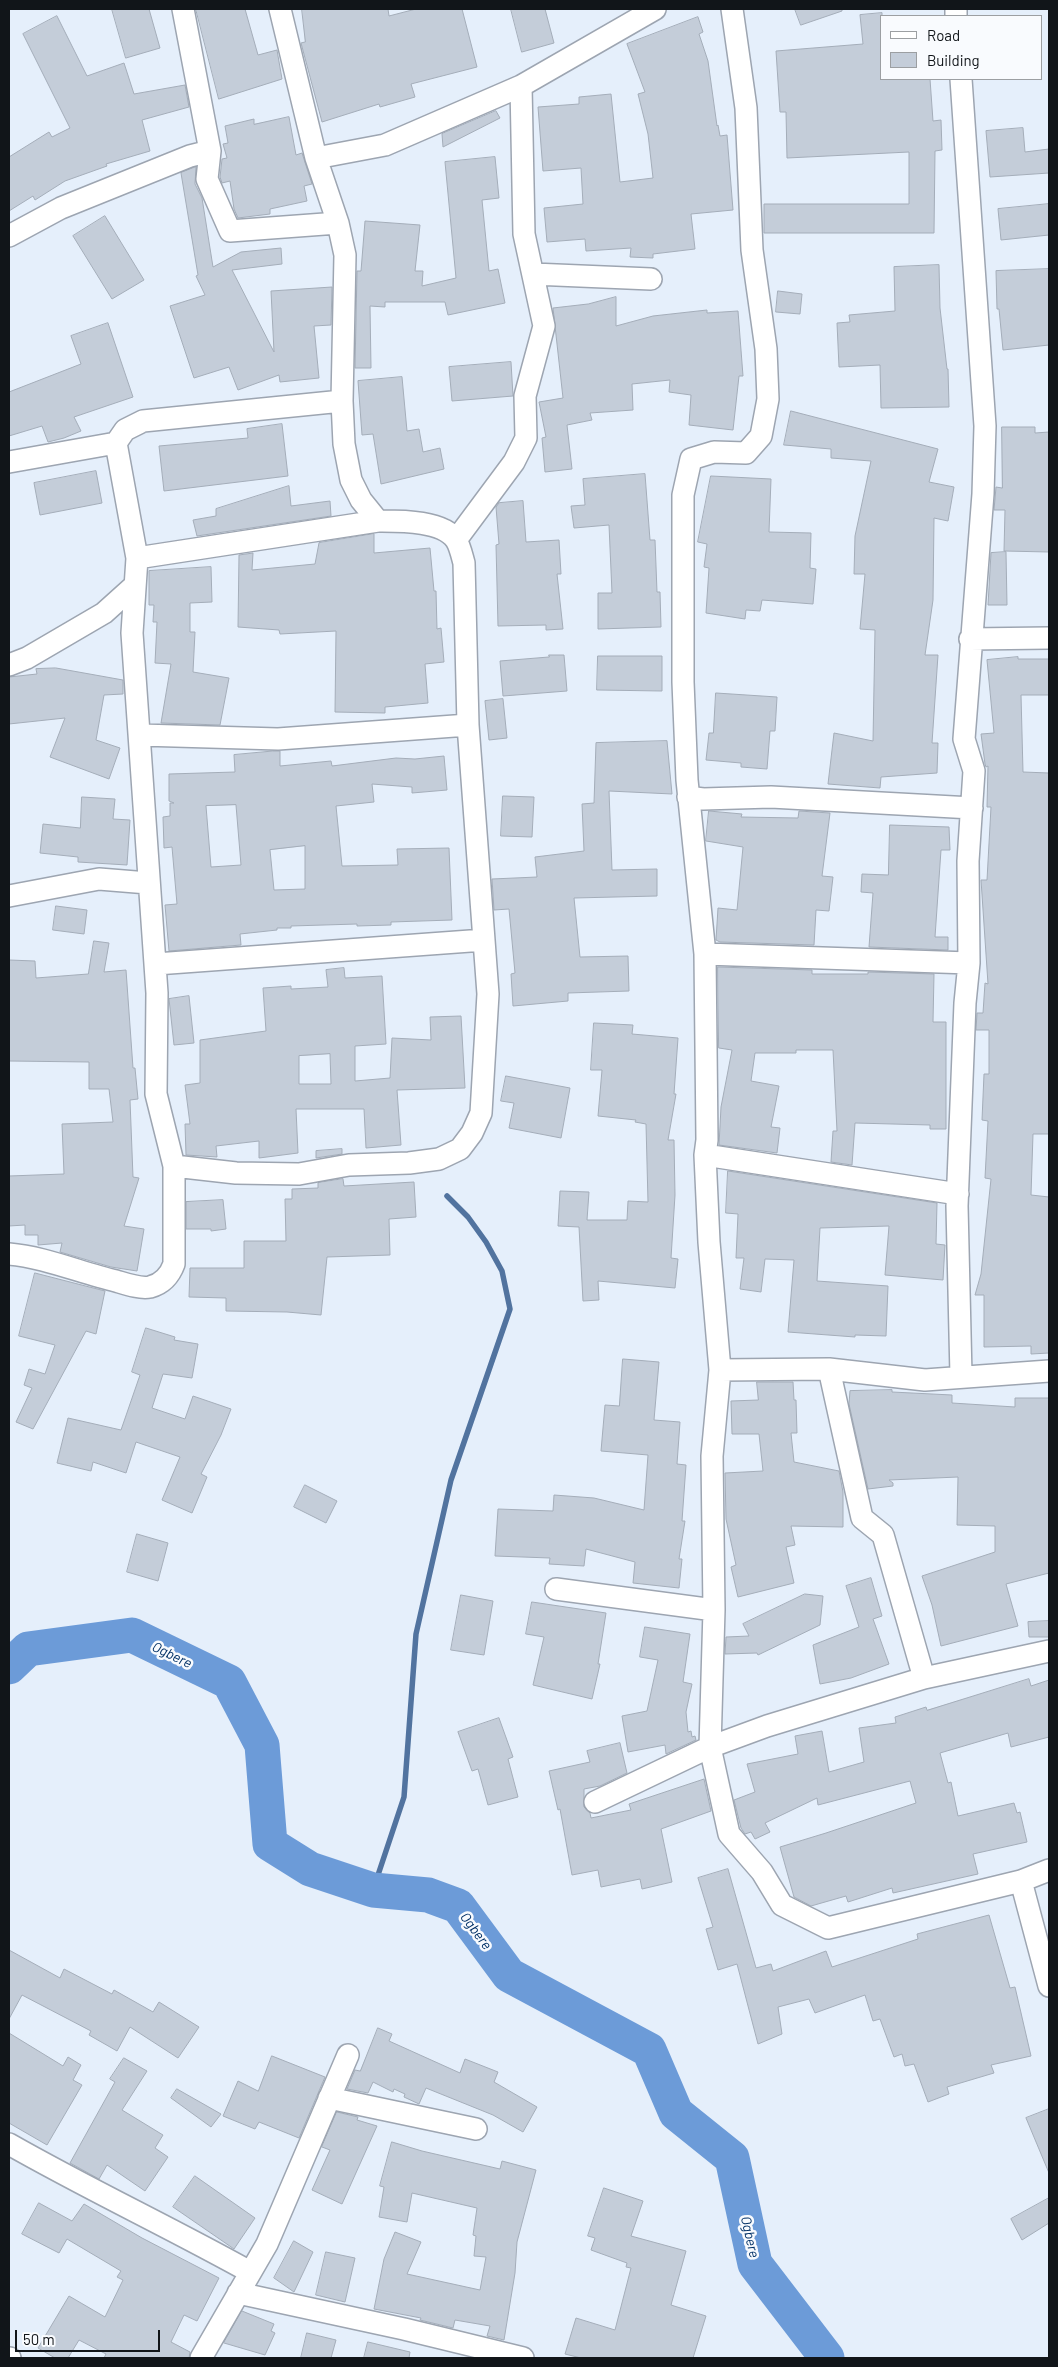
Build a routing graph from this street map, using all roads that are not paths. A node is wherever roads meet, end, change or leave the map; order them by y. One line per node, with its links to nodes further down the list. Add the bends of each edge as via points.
1 (182, 9): 7 (street)
2 (280, 9): 8 (street)
3 (655, 9): 6 (street)
4 (732, 9): 25 (street, via 746,108 752,250 766,349 768,400 761,436 746,452 714,452 691,458 683,495 682,663)
5 (961, 80): 21 (street, via 984,426 983,494)
6 (521, 86): 8 (street, via 385,145); 11 (street, via 524,234)
7 (210, 151): 9 (street, via 208,179 230,232); 10 (street, via 61,208)
8 (316, 158): 9 (street)
9 (338, 223): 13 (street, via 345,255)
10 (9, 236)
11 (533, 274): 12 (street); 17 (street, via 544,326 525,396 526,438 514,462)
12 (651, 279)
13 (342, 401): 14 (street, via 143,421 125,430); 16 (street, via 344,444 352,480 361,500)
14 (116, 442): 15 (street); 18 (street)
15 (9, 462)
16 (378, 521): 17 (street, via 430,524); 18 (street)
17 (456, 540): 23 (street, via 464,563)
18 (137, 558): 19 (street)
19 (134, 586): 22 (street, via 104,613 27,658); 24 (street, via 132,633)
20 (1049, 638): 21 (street)
21 (970, 639): 26 (street, via 964,739 974,771)
22 (9, 665)
23 (468, 724): 24 (street, via 278,738); 29 (street)
24 (141, 735): 27 (street)
25 (688, 798): 26 (street, via 771,797); 30 (street)
26 (972, 808): 31 (street, via 968,861)
27 (148, 882): 28 (street, via 99,879); 32 (street)
28 (9, 896)
29 (484, 940): 32 (street); 34 (street, via 488,994 482,1113 460,1149 439,1159 349,1165 299,1174 236,1173)
30 (705, 954): 31 (street); 33 (street)
31 (969, 963): 35 (street)
32 (156, 964): 34 (street, via 156,1094)
33 (705, 1156): 35 (street); 38 (street, via 708,1242)
34 (174, 1166): 36 (street, via 174,1264 167,1278 159,1283 138,1287 24,1255)
35 (958, 1194): 40 (street)
36 (9, 1254)
37 (829, 1369): 38 (street); 40 (street, via 925,1380); 44 (street, via 862,1518 883,1535)
38 (720, 1370): 42 (street, via 712,1456)
39 (1049, 1371): 40 (street)
40 (960, 1376)
41 (556, 1589): 42 (street)
42 (714, 1610): 45 (street)
43 (1049, 1651): 44 (street)
44 (924, 1678): 45 (street)
45 (710, 1747): 46 (street); 48 (street, via 729,1834 762,1872 782,1905 828,1928)
46 (595, 1802)
47 (1049, 1870): 48 (street)
48 (1021, 1881): 49 (street)
49 (1049, 1986)
50 (348, 2055): 51 (street)
51 (329, 2098): 52 (street); 54 (street, via 267,2244)
52 (476, 2129)
53 (9, 2144): 54 (street)
54 (250, 2272): 55 (street)
55 (238, 2293): 56 (street); 57 (street)
56 (201, 2358)
57 (524, 2358)

